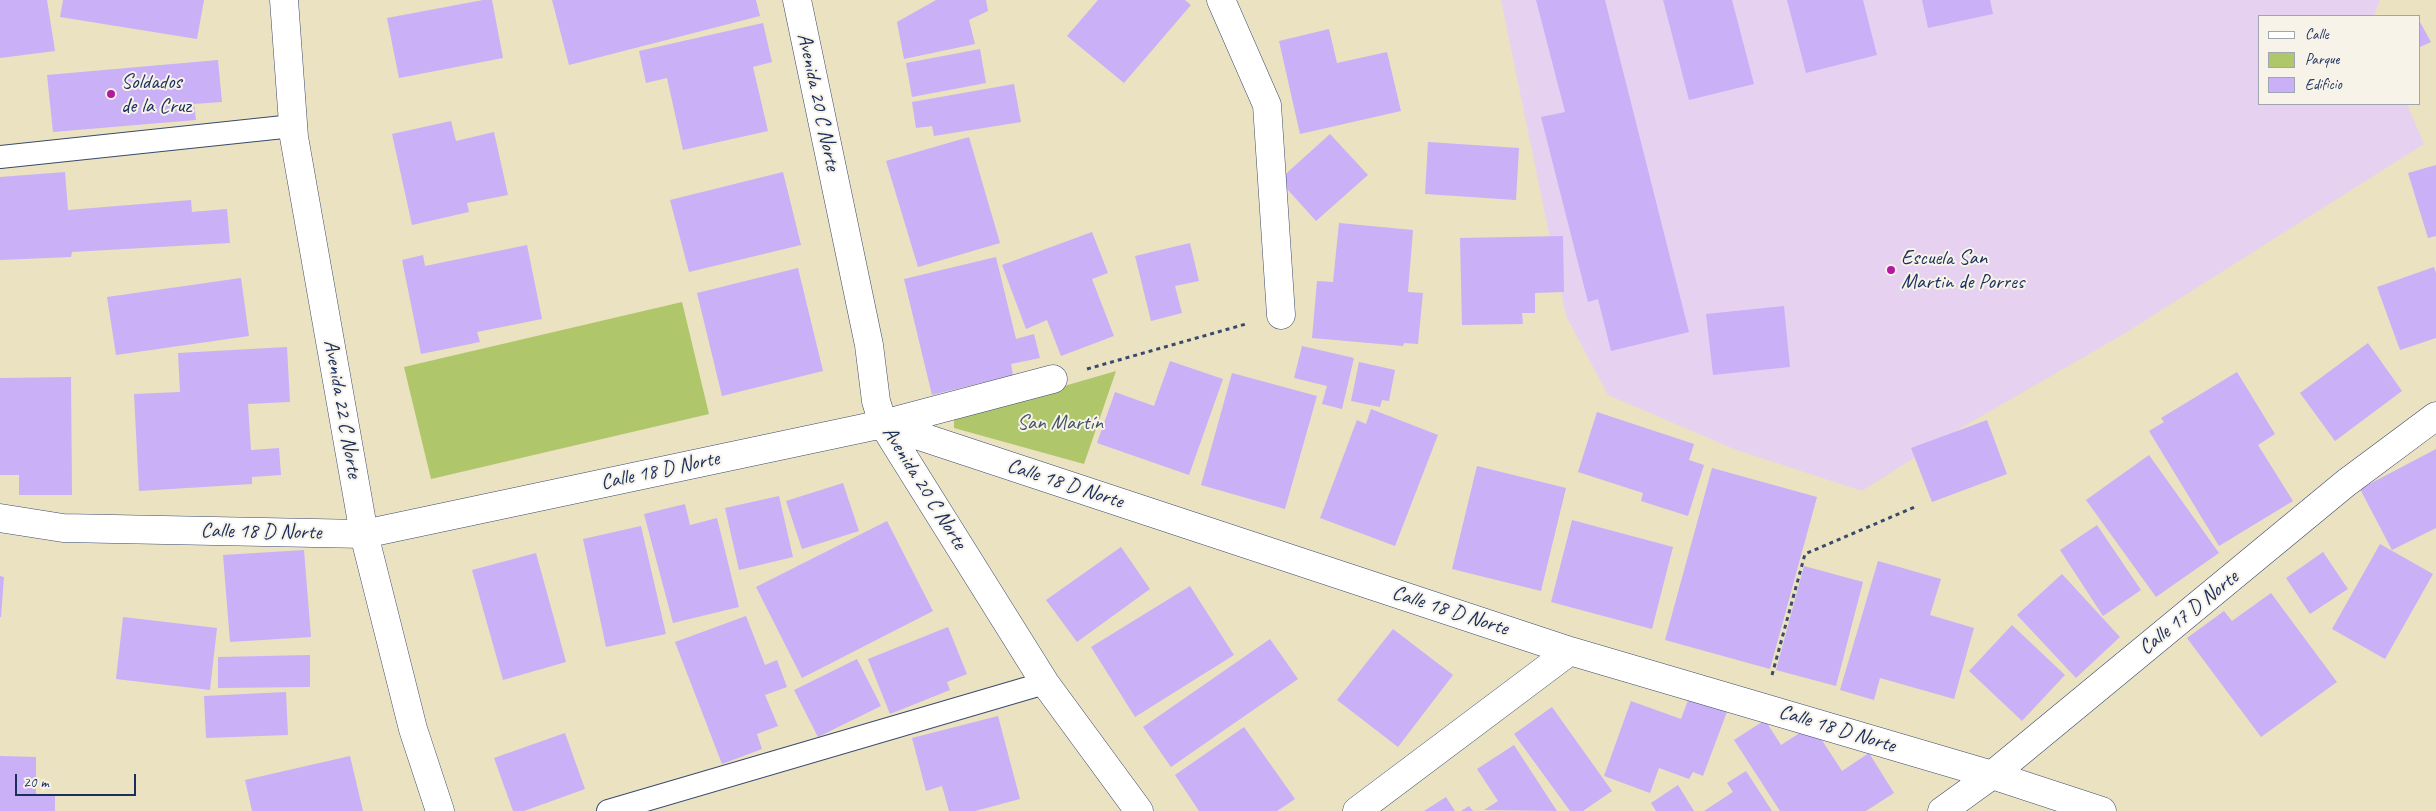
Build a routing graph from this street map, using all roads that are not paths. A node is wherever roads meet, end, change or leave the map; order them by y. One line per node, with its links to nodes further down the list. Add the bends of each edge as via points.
1 (284, 0): 4 (street, Avenida 22 C Norte)
2 (797, 0): 9 (street, Avenida 20 C Norte)
3 (1221, 0): 6 (street, via 1268,106)
4 (293, 126): 5 (lane); 11 (street, Avenida 22 C Norte)
5 (0, 157)
6 (1281, 315)
7 (1054, 379): 9 (street)
8 (2436, 416): 14 (street, Calle 17 D Norte, via 2339,489)
9 (883, 424): 11 (street, Calle 18 D Norte); 12 (street, Calle 18 D Norte); 13 (street, Avenida 20 C Norte)
10 (0, 518): 11 (street, Calle 18 D Norte, via 63,528)
11 (364, 534): 15 (street, Avenida 22 C Norte, via 413,730)
12 (1570, 651): 14 (street, Calle 18 D Norte); 18 (street)
13 (1045, 683): 16 (lane); 17 (street, Avenida 20 C Norte)
14 (1992, 775): 19 (street, Calle 17 D Norte); 20 (street, Calle 18 D Norte)
15 (440, 811)
16 (608, 811)
17 (1139, 811)
18 (1357, 811)
19 (1942, 811)
20 (2102, 811)

